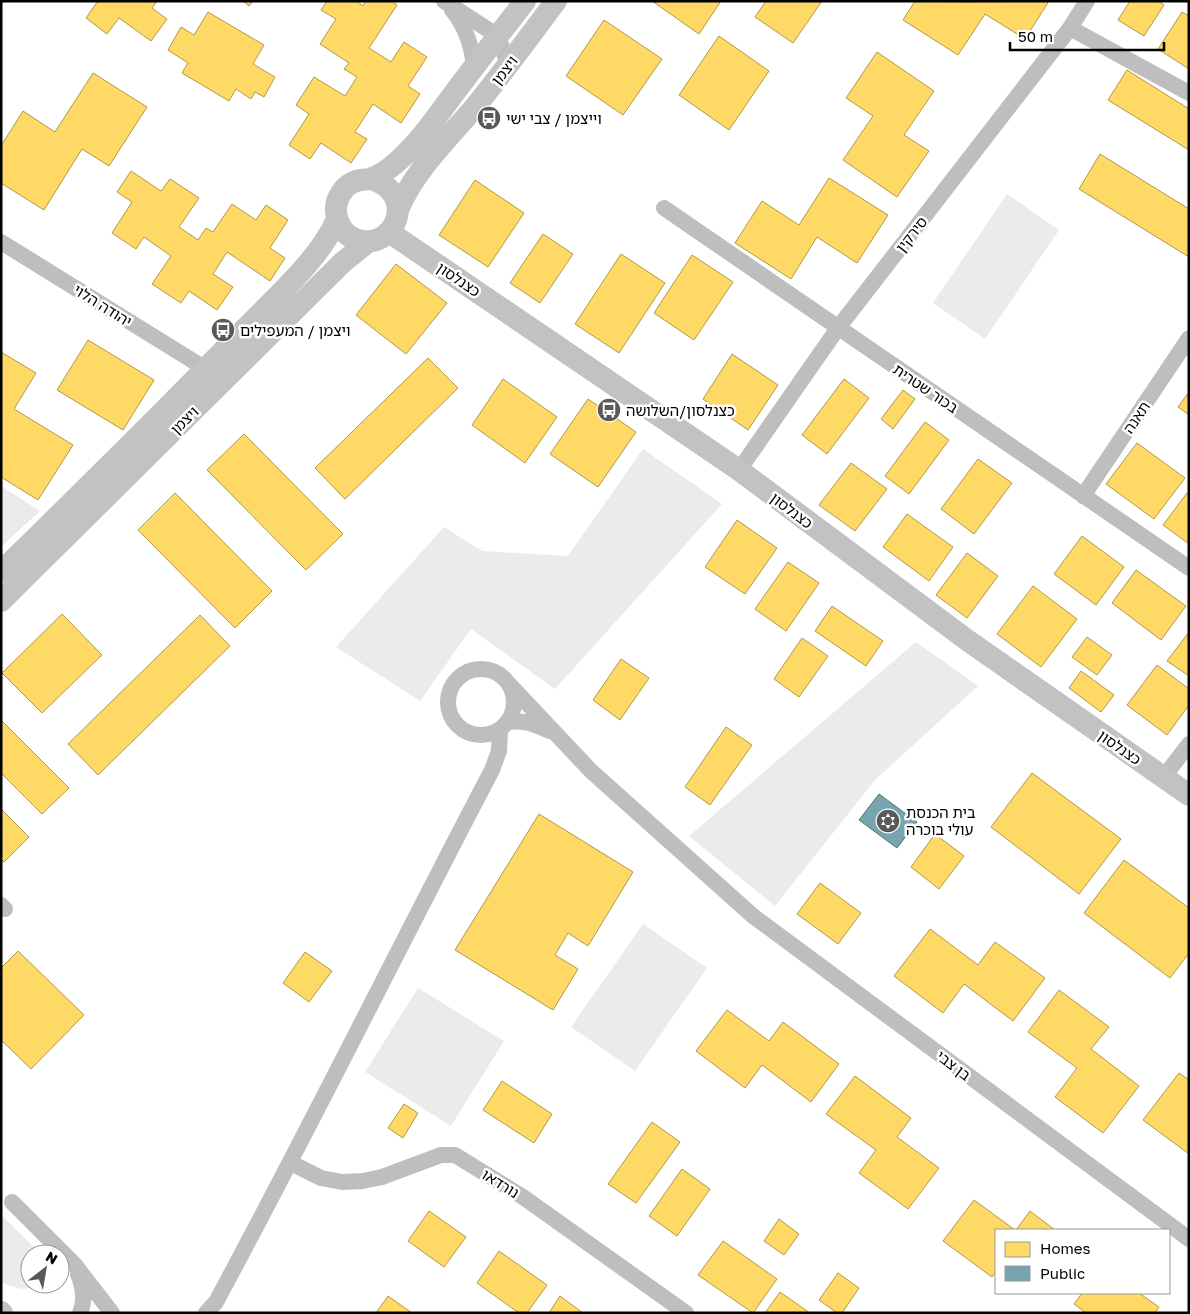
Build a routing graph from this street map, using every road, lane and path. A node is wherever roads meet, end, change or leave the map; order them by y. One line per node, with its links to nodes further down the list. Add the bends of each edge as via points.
1 (525, 1): 6 (street, ויצמן)
2 (556, 1): 7 (street, ויצמן)
3 (1087, 1): 5 (street, סירקין)
4 (445, 2): 6 (street); 8 (street, via 466,32)
5 (1070, 28): 9 (street); 16 (street, סירקין)
6 (498, 36): 7 (street); 8 (street, ויצמן)
7 (508, 65): 12 (street, ויצמן, via 423,168)
8 (474, 67): 10 (street, ויצמן, via 405,156)
9 (1189, 93)
10 (371, 179): 12 (street, via 390,189); 13 (street, via 344,188 336,206)
11 (664, 208): 16 (street, בכור שטרית)
12 (398, 210): 14 (street, via 395,224)
13 (337, 219): 14 (street, via 343,231 355,239); 18 (street, ויצמן, via 330,235 309,262)
14 (379, 237): 19 (street, כצנלסון); 23 (street, ויצמן, via 343,262)
15 (1, 242): 18 (street, יהודה הלוי)
16 (838, 328): 19 (street, סירקין); 20 (street, בכור שטרית)
17 (1189, 338): 20 (street, תאנה)
18 (206, 369): 22 (street, ויצמן)
19 (739, 470): 28 (street, כצנלסון, via 967,640)
20 (1083, 496): 21 (street, בכור שטרית)
21 (1189, 568)
22 (1, 572)
23 (1, 601)
24 (508, 683): 25 (street, via 514,703 512,713); 25 (street, via 491,670 469,671 459,677 448,696 452,718 469,733 490,734); 26 (street, בן צבי)
25 (503, 726): 26 (street, via 520,721); 30 (street, via 492,770)
26 (556, 734): 32 (street, בן צבי, via 591,771 752,916)
27 (1189, 744): 28 (street)
28 (1163, 778): 29 (street, כצנלסון)
29 (1189, 795)
30 (291, 1163): 36 (street, via 216,1302); 37 (street, נורדאו, via 321,1178 363,1181 441,1155 455,1155 522,1197)
31 (12, 1202): 33 (street)
32 (1189, 1239)
33 (75, 1265): 34 (street, via 83,1288); 35 (street)
34 (80, 1313)
35 (112, 1313)
36 (206, 1313)
37 (686, 1313)

